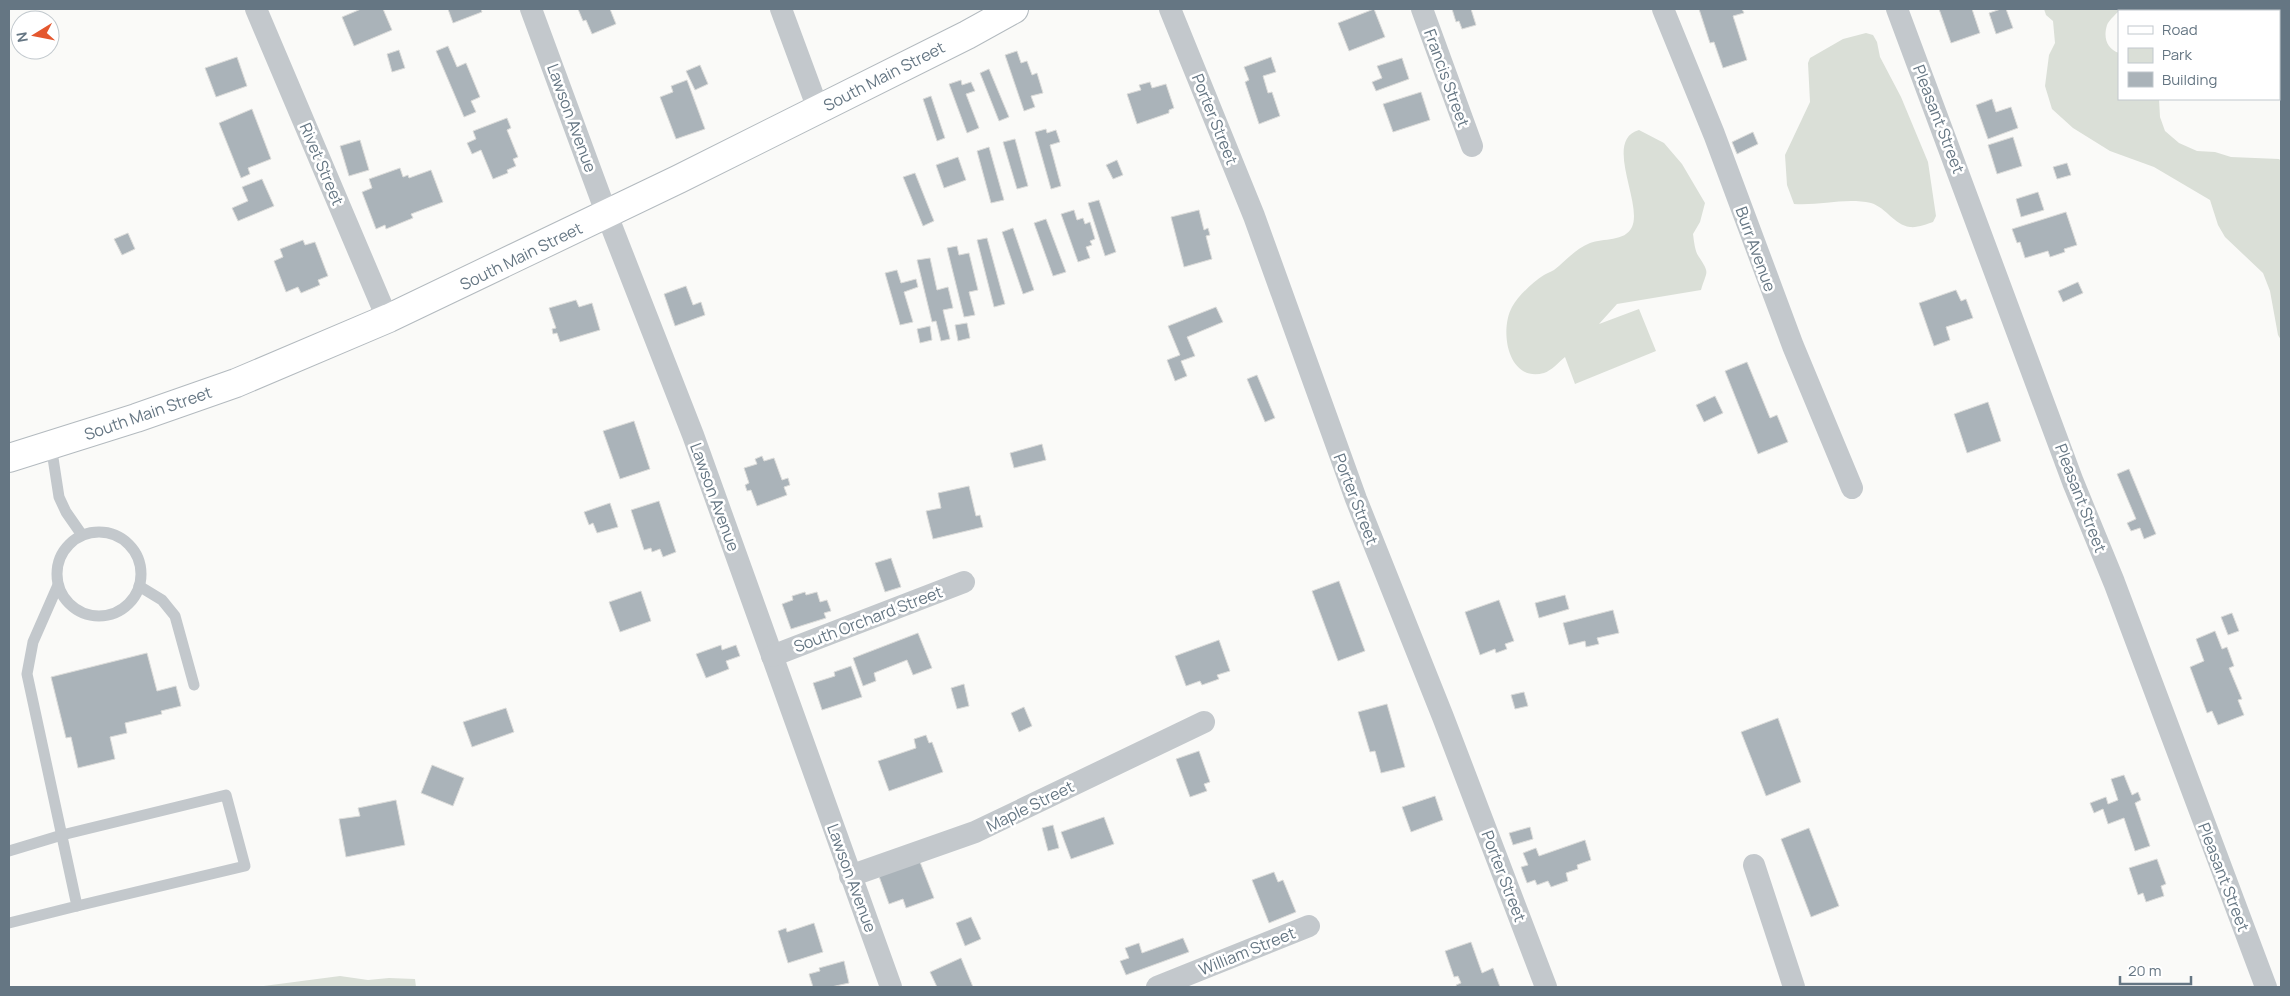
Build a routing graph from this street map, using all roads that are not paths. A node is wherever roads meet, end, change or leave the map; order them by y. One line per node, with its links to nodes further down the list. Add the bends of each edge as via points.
1 (256, 9): 12 (street, Rivet Street)
2 (531, 9): 11 (street, Lawson Avenue)
3 (781, 9): 9 (street)
4 (1014, 9): 9 (main road, South Main Street)
5 (1170, 9): 32 (street, Porter Street, via 1254,216 1356,499)
6 (1422, 9): 10 (street, Francis Street)
7 (1663, 9): 15 (street, Burr Avenue, via 1714,134 1793,346)
8 (1897, 9): 34 (street, Pleasant Street)
9 (818, 109): 11 (main road, South Main Street)
10 (1472, 146)
11 (607, 215): 12 (main road, South Main Street); 20 (street, Lawson Avenue, via 690,425)
12 (387, 318): 13 (main road, South Main Street, via 236,383)
13 (51, 445): 14 (main road, South Main Street); 16 (lane, via 59,496)
14 (9, 458)
15 (1852, 488)
16 (82, 535): 18 (lane, via 64,550 58,567); 19 (lane, via 105,532 127,542 139,562)
17 (964, 582): 20 (street, South Orchard Street)
18 (58, 585): 19 (lane, via 63,596 75,608 104,616 126,606); 23 (lane, via 33,642 27,674)
19 (139, 586): 21 (lane, via 162,600 175,616)
20 (772, 656): 26 (street, Lawson Avenue)
21 (194, 685)
22 (1204, 722): 26 (street, Maple Street, via 975,832)
23 (62, 835): 24 (lane); 27 (lane); 27 (lane, via 226,795 245,866)
24 (9, 851)
25 (1754, 865): 33 (street)
26 (850, 876): 30 (street, Lawson Avenue)
27 (77, 906): 28 (lane)
28 (9, 923)
29 (1309, 926): 31 (street, William Street)
30 (892, 987)
31 (1157, 987)
32 (1546, 987)
33 (1794, 987)
34 (2266, 987)

